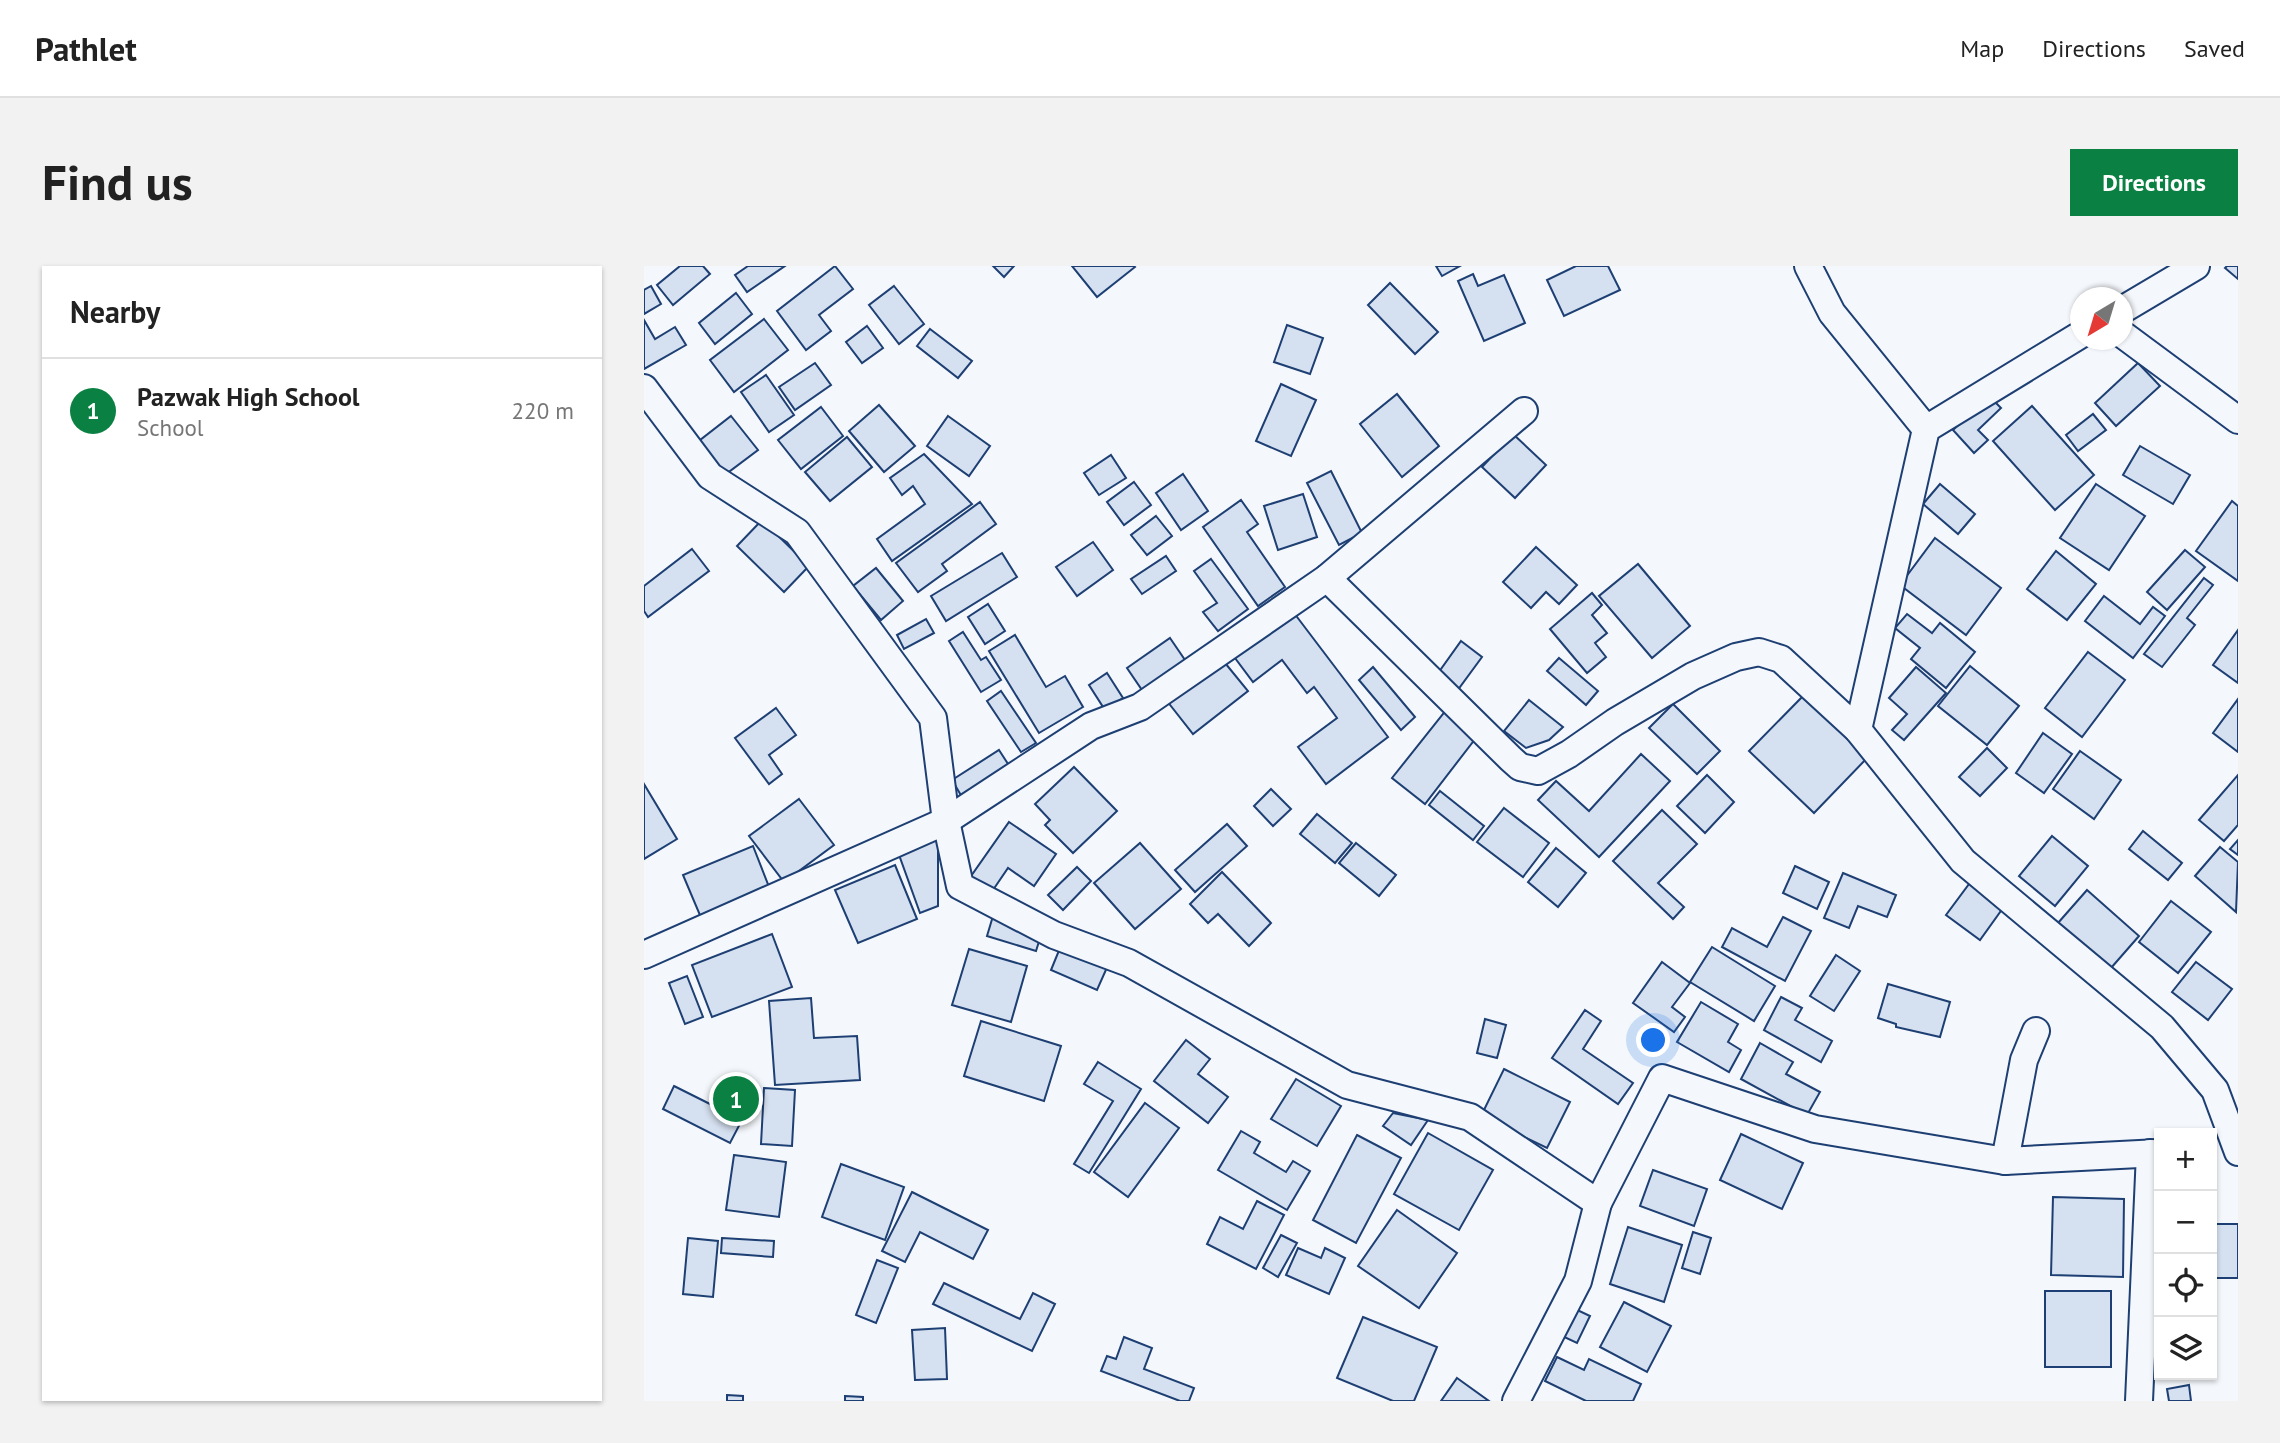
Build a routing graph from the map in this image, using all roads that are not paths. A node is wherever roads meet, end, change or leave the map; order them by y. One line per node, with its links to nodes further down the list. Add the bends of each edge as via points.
1 (1808, 266): 9 (street, via 1832,313)
2 (2196, 266): 3 (street)
3 (2133, 304)
4 (2133, 341): 8 (street)
5 (2070, 342): 9 (street)
6 (644, 388): 12 (street, via 710,476 797,532 933,718)
7 (1524, 411): 10 (street)
8 (2238, 420)
9 (1926, 429): 11 (street)
10 (1327, 578): 11 (street, via 1520,767 1538,771 1693,676 1759,652 1781,659); 12 (street, via 1140,707 1091,726)
11 (1858, 730): 16 (street, via 1963,861 2162,1027 2215,1090)
12 (946, 821): 13 (street); 20 (street, via 960,886 1054,935 1129,963 1347,1085 1470,1117)
13 (644, 955)
14 (2036, 1031): 18 (street, via 2024,1060)
15 (2217, 1152): 16 (street)
16 (2238, 1152)
17 (2154, 1153): 18 (street)
18 (2005, 1161): 20 (street, via 1815,1129 1662,1078)
19 (2154, 1168): 22 (street)
20 (1598, 1203): 21 (street, via 1577,1281)
21 (1516, 1401)
22 (2139, 1401)

